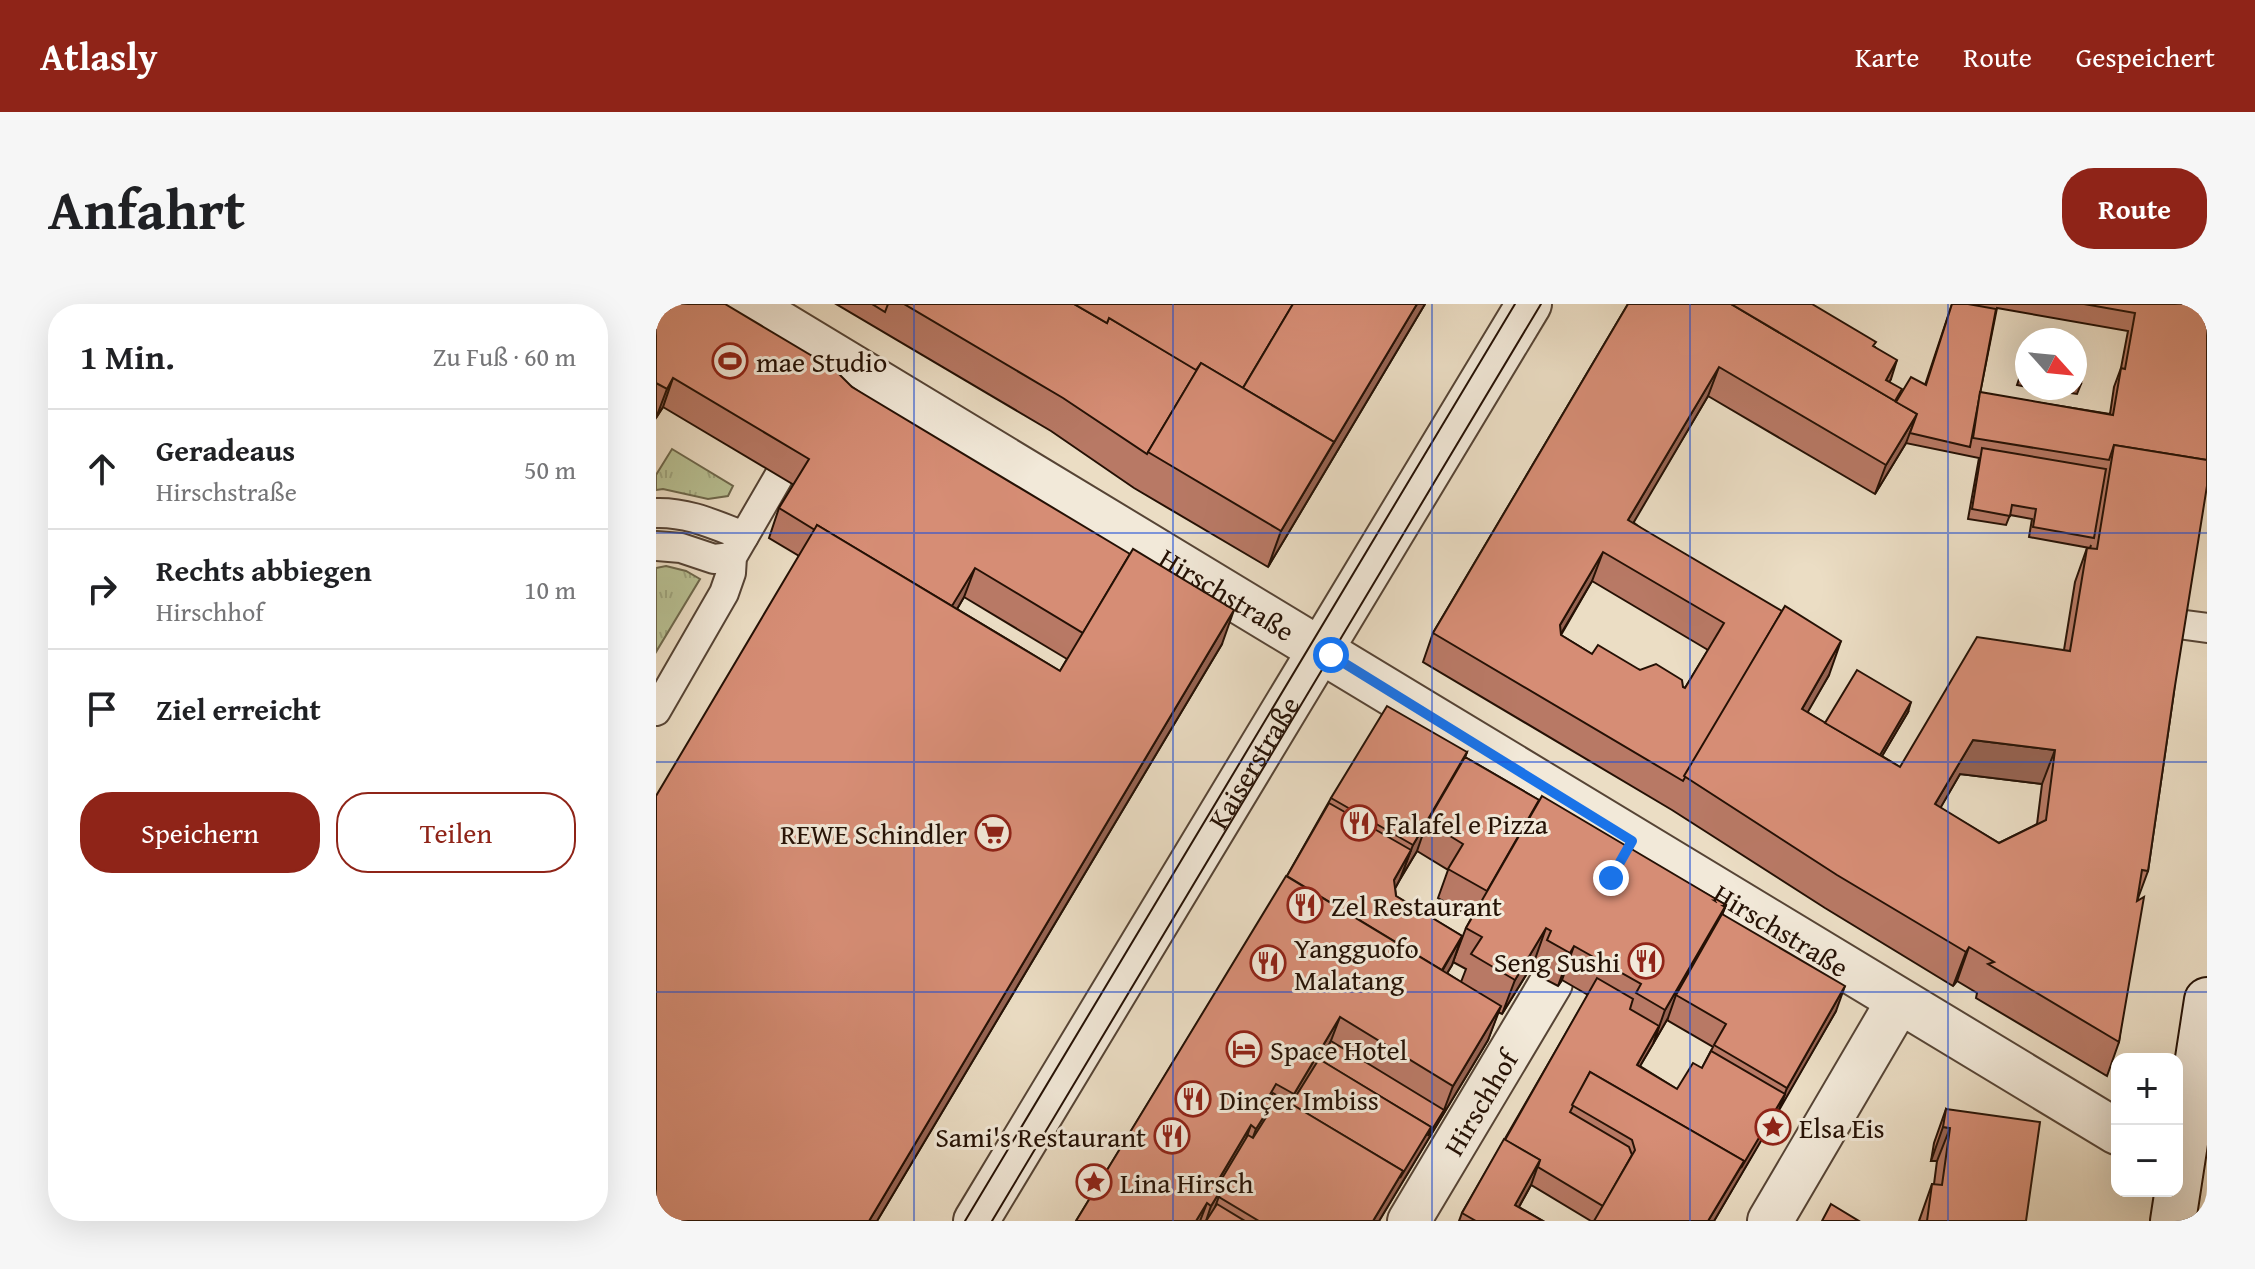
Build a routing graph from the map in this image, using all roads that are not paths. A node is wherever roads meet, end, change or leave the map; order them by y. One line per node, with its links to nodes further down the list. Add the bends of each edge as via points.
1 (748, 304): 9 (street, Hirschstraße, via 837,374)
2 (1529, 304): 9 (street, Kaiserstraße)
3 (779, 476): 6 (lane)
4 (656, 513): 6 (lane, via 703,520)
5 (656, 546): 6 (lane, via 714,559)
6 (738, 547): 10 (lane, via 724,593)
7 (2178, 624): 8 (lane)
8 (2207, 628)
9 (1322, 650): 13 (street, Hirschstraße, via 1622,860); 17 (street, Kaiserstraße)
10 (656, 711)
11 (1551, 983): 18 (street, Hirschhof)
12 (2207, 1000): 15 (street)
13 (1899, 1001): 14 (street, Hirschstraße); 19 (street)
14 (2111, 1128)
15 (2183, 1129)
16 (2175, 1197): 20 (street)
17 (976, 1221)
18 (1409, 1221)
19 (1770, 1221)
20 (2173, 1221)

